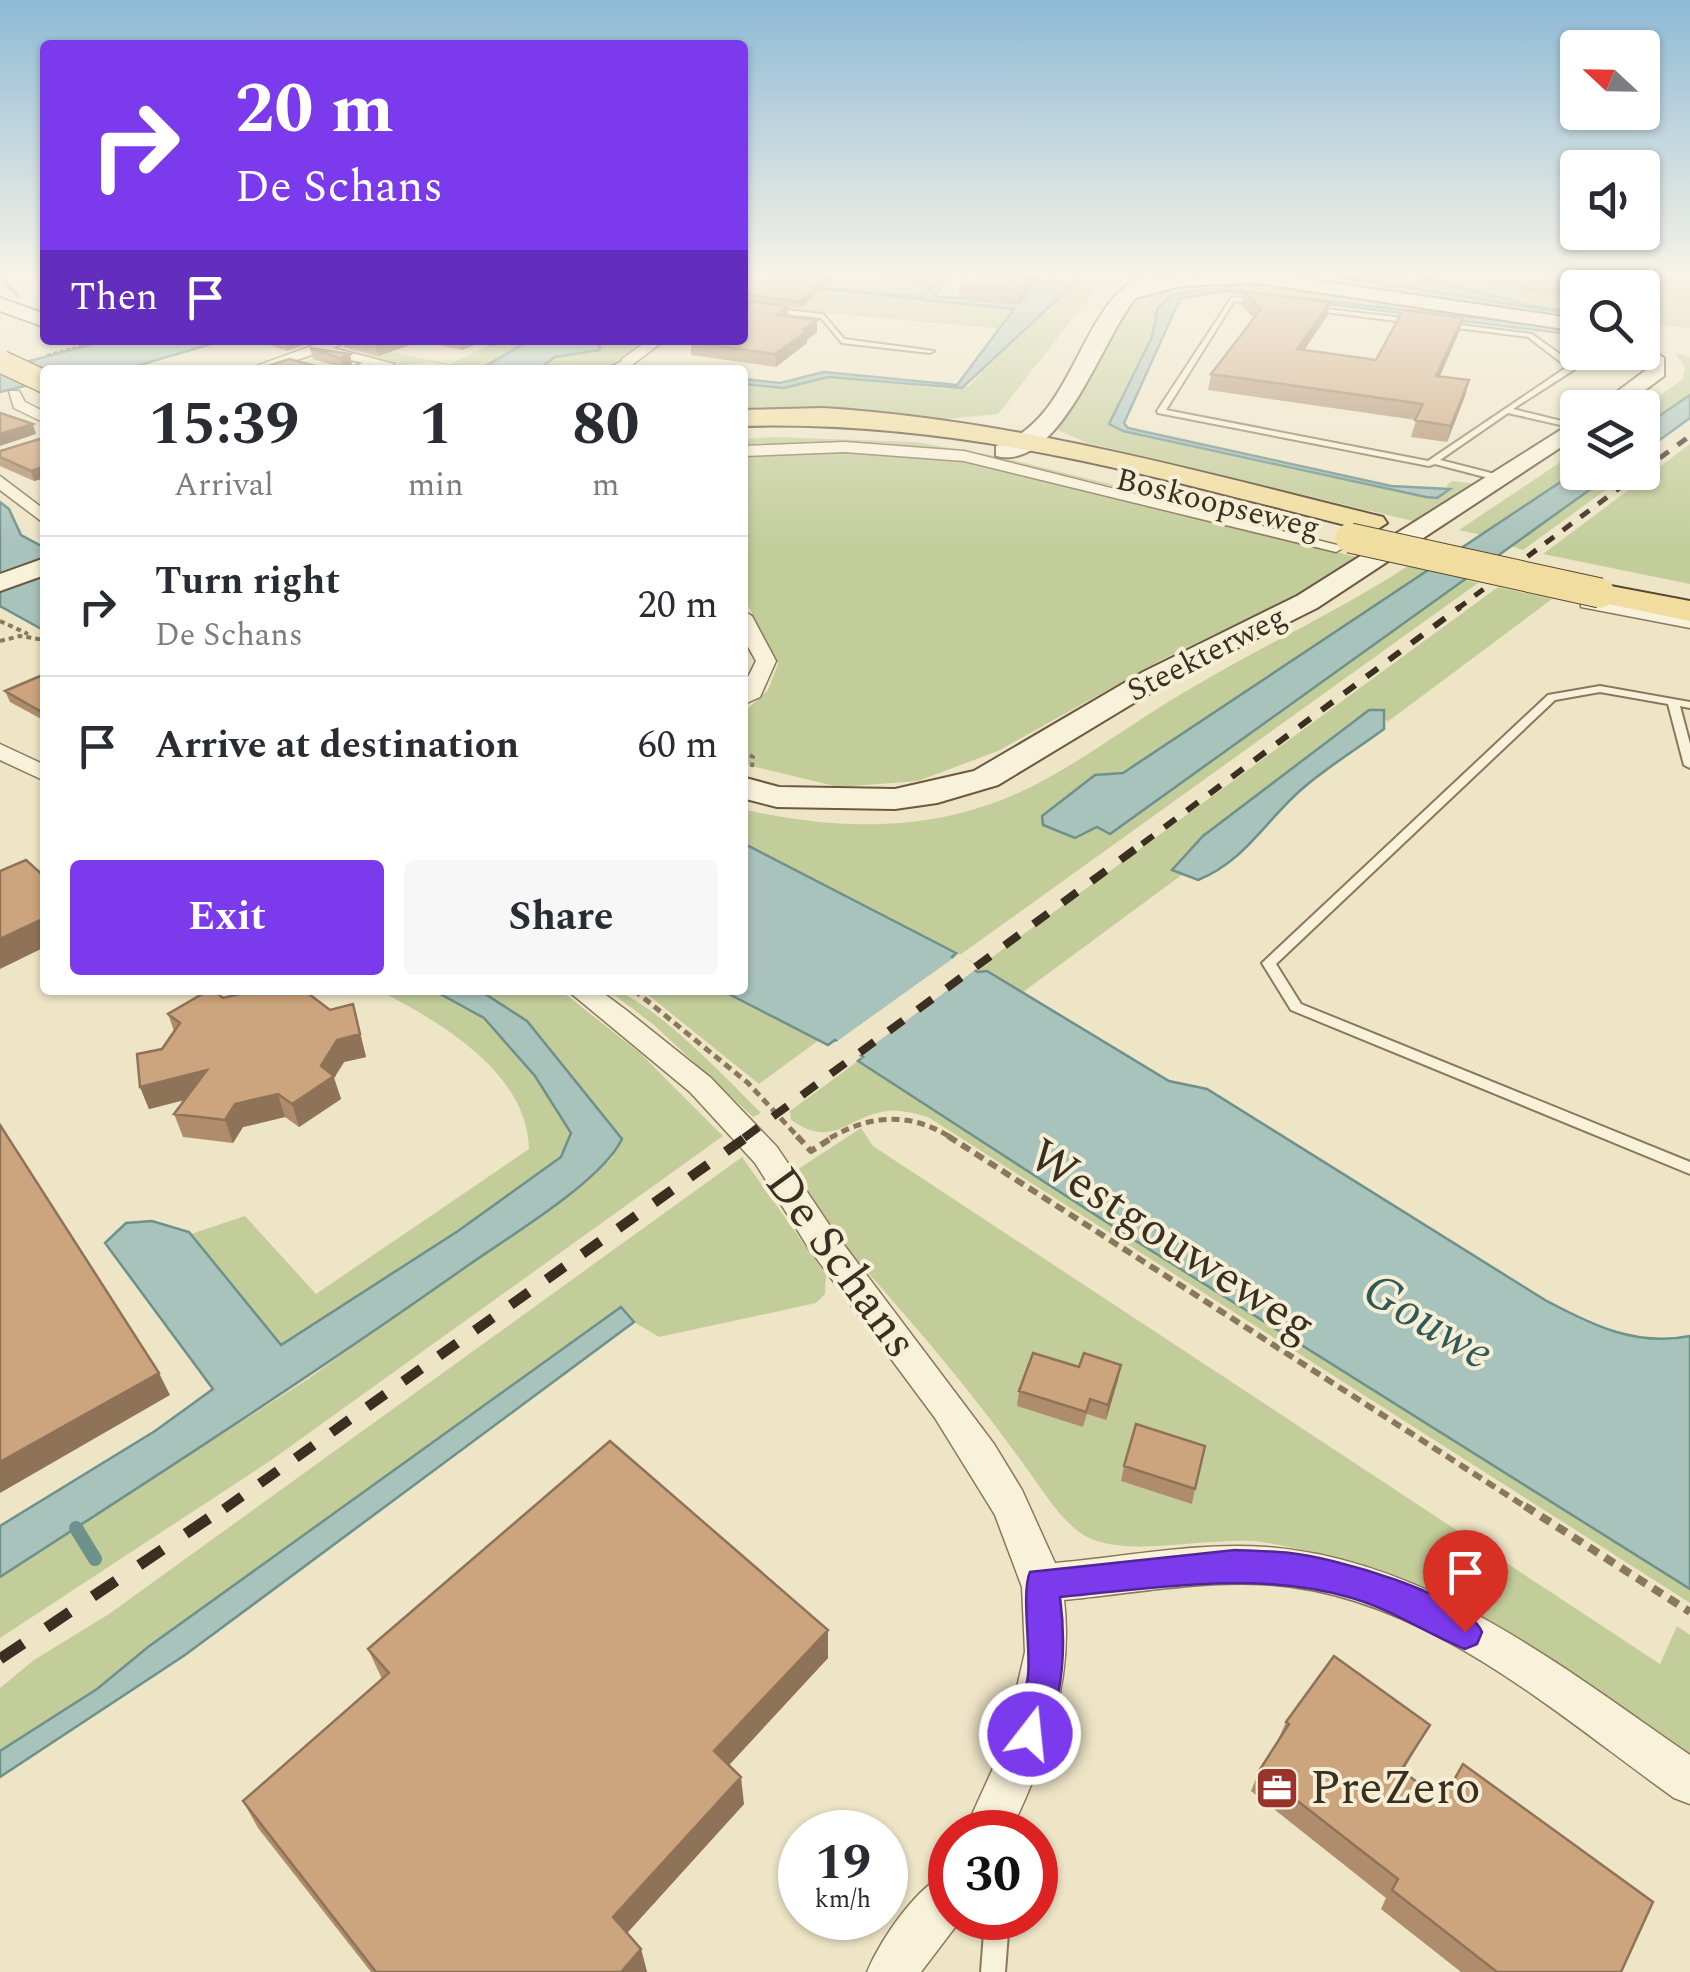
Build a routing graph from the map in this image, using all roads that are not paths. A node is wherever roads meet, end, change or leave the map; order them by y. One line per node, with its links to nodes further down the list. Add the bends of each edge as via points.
1 (5, 364): 6 (main road, bridge)
2 (1077, 364): 15 (main road)
3 (1190, 364): 18 (lane, via 1160,411)
4 (1568, 364): 10 (lane)
5 (1656, 370): 8 (main road)
6 (40, 381)
7 (40, 385): 9 (lane)
8 (1631, 390)
9 (14, 394): 11 (street)
10 (1506, 410): 13 (lane); 18 (lane)
11 (40, 415)
12 (748, 418): 15 (main road, Boskoopseweg, via 856,416)
13 (1560, 423)
14 (748, 434): 15 (main road, Boskoopseweg)
15 (1018, 434): 22 (main road, Boskoopseweg)
16 (1560, 438): 19 (main road, Steekterweg)
17 (748, 452): 22 (street, via 845,447 964,456)
18 (1433, 462): 19 (lane)
19 (1500, 478): 38 (main road, Steekterweg, via 1307,602 1154,678 986,778 895,799)
20 (0, 482): 21 (street)
21 (40, 515)
22 (1353, 536): 26 (main road, Boskoopseweg, bridge)
23 (40, 568): 24 (main road)
24 (0, 583)
25 (1690, 590): 26 (main road, Boskoopseweg)
26 (1602, 591): 27 (main road, Boskoopseweg); 28 (street)
27 (1690, 611)
28 (1690, 622)
29 (748, 627): 30 (street, via 766,661)
30 (748, 695)
31 (1673, 702): 32 (lane); 34 (lane); 40 (lane, via 1600,689 1552,698 1270,963 1296,1007)
32 (1690, 706)
33 (0, 752): 35 (street)
34 (1690, 765)
35 (40, 772)
36 (748, 772): 38 (main road, Steekterweg)
37 (748, 789): 38 (main road, Steekterweg)
38 (808, 796)
39 (587, 995): 41 (street, De Schans, via 713,1098 780,1172 818,1236 987,1468)
40 (1690, 1168)
41 (1042, 1583): 42 (street, via 1235,1565 1292,1568 1354,1582 1418,1606 1488,1646); 43 (street, De Schans, via 1045,1682 1023,1760)
42 (1690, 1782)
43 (997, 1810)
44 (928, 1924): 46 (street)
45 (995, 1940): 47 (lane)
46 (891, 1972)
47 (993, 1972)

